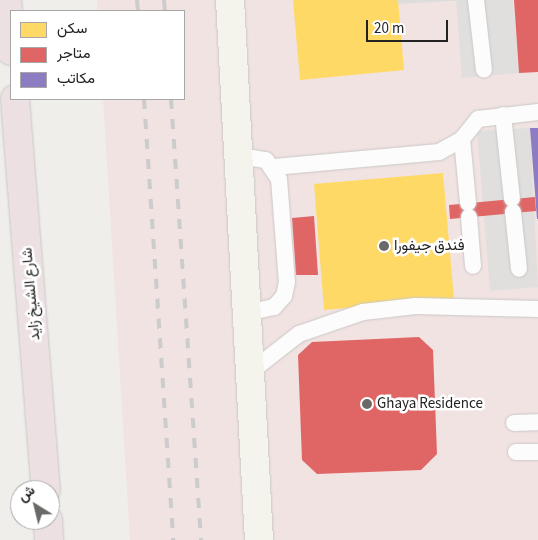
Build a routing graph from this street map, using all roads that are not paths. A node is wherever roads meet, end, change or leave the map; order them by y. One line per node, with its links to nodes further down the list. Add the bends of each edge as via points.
1 (7, 0): 4 (highway)
2 (230, 0): 10 (street)
3 (476, 0): 5 (lane)
4 (10, 38)
5 (484, 70)
6 (15, 100): 21 (highway, شارع الشيخ زايد)
7 (538, 112): 8 (lane)
8 (504, 114): 9 (lane, via 478,119); 13 (lane)
9 (462, 139): 11 (lane, via 439,152); 12 (lane)
10 (240, 156): 11 (lane, via 257,156); 15 (street)
11 (274, 168): 15 (lane, via 280,179 286,289 274,307)
12 (473, 266)
13 (519, 269)
14 (538, 309): 16 (lane, via 416,306 363,312 299,334)
15 (245, 313): 16 (street)
16 (249, 373): 22 (street)
17 (538, 422): 18 (lane)
18 (514, 423)
19 (516, 452): 20 (lane)
20 (538, 452)
21 (45, 480)
22 (259, 540)

